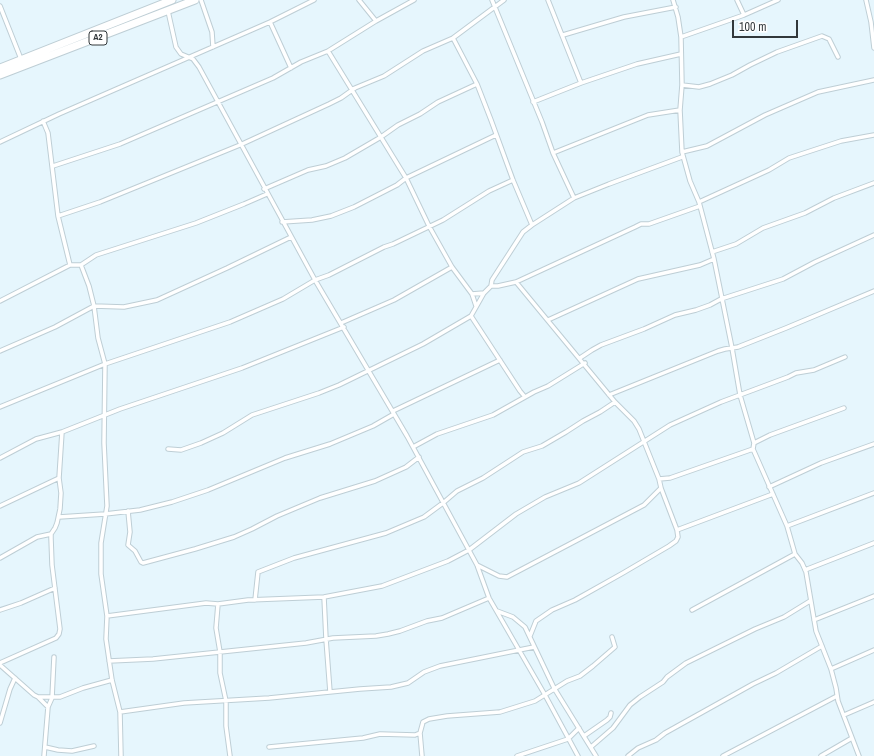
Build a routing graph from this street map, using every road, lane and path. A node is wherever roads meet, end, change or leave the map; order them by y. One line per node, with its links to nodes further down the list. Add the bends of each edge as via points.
1 (172, 0): 30 (highway, A2)
2 (195, 0): 17 (highway, A2)
3 (200, 0): 24 (street, via 212,32)
4 (314, 0): 20 (street)
5 (359, 0): 19 (street)
6 (414, 0): 19 (street)
7 (492, 0): 15 (street)
8 (504, 0): 15 (street)
9 (548, 0): 21 (street)
10 (674, 0): 16 (street)
11 (737, 0): 18 (street)
12 (778, 0): 18 (street)
13 (866, 0): 25 (street)
14 (0, 6): 30 (street)
15 (494, 6): 22 (street); 39 (street)
16 (676, 8): 21 (street, via 624,17); 23 (street)
17 (168, 10): 28 (street, via 176,47 182,54); 33 (highway, A2)
18 (744, 16): 23 (street)
19 (376, 21): 26 (street)
20 (270, 22): 24 (street); 32 (street)
21 (563, 35): 35 (street)
22 (453, 38): 36 (street); 38 (street, via 423,51 384,76)
23 (681, 38): 27 (street)
24 (212, 47): 28 (street)
25 (874, 48)
26 (328, 51): 32 (street); 38 (street)
27 (681, 54): 35 (street, via 637,64); 37 (street)
28 (190, 57): 40 (street); 42 (street)
29 (838, 58): 37 (street, via 829,39 822,36 777,52 710,84 699,87)
30 (21, 59): 31 (highway, A2)
31 (0, 68)
32 (291, 68): 40 (street)
33 (0, 75)
34 (874, 80): 48 (street, via 818,92 765,115 707,146)
35 (581, 83): 39 (street)
36 (477, 84): 43 (street); 45 (street, via 438,102)
37 (682, 85): 41 (street)
38 (352, 91): 45 (street); 47 (street)
39 (533, 102): 49 (street)
40 (218, 103): 47 (street); 51 (street, via 120,144)
41 (680, 110): 48 (street); 49 (street, via 648,115)
42 (43, 121): 46 (street); 51 (street, via 48,133)
43 (496, 135): 52 (street); 53 (street)
44 (874, 135): 58 (street, via 840,141 789,158)
45 (381, 137): 52 (street); 55 (street, via 334,163 308,170)
46 (0, 142)
47 (240, 145): 55 (street); 59 (street, via 100,202)
48 (682, 152): 50 (street)
49 (553, 153): 57 (street)
50 (682, 158): 57 (street); 58 (street)
51 (53, 166): 59 (street)
52 (406, 178): 60 (street, via 354,207 331,216); 62 (street)
53 (513, 180): 61 (street); 62 (street)
54 (874, 183): 65 (street, via 763,228 736,244)
55 (264, 189): 56 (street)
56 (267, 194): 60 (street); 68 (street, via 196,223 96,256)
57 (574, 198): 61 (street)
58 (699, 204): 65 (street); 71 (street, via 649,224 641,224)
59 (58, 216): 67 (street)
60 (282, 222): 64 (street)
61 (532, 225): 72 (street, via 523,232 492,280)
62 (429, 226): 69 (street); 70 (street)
63 (874, 235): 76 (street, via 783,279)
64 (291, 237): 70 (street); 78 (street, via 157,300 124,307)
65 (712, 252): 66 (street)
66 (714, 259): 76 (street); 81 (street, via 700,265 638,279)
67 (70, 265): 68 (street); 77 (street)
68 (81, 265): 78 (street)
69 (452, 267): 75 (street); 82 (street, via 394,300)
70 (315, 280): 82 (street); 89 (street, via 283,299 230,322)
71 (516, 282): 72 (street); 81 (street)
72 (491, 286): 74 (street)
73 (874, 291): 84 (street, via 780,331)
74 (484, 293): 75 (street); 79 (street)
75 (472, 294): 79 (street)
76 (721, 299): 84 (street); 87 (street, via 601,345)
77 (0, 301)
78 (94, 306): 85 (street); 89 (street, via 98,338)
79 (476, 306): 80 (street)
80 (471, 316): 88 (street); 91 (street)
81 (548, 320): 87 (street)
82 (341, 323): 83 (street)
83 (344, 327): 91 (street); 99 (street, via 242,368)
84 (732, 348): 92 (street); 93 (street)
85 (0, 352)
86 (845, 357): 93 (street, via 814,370 796,372)
87 (580, 358): 90 (street)
88 (500, 360): 94 (street); 98 (street)
89 (105, 364): 96 (street); 99 (street)
90 (585, 364): 92 (street); 94 (street)
91 (370, 371): 98 (street); 105 (street, via 319,394 252,416 224,433 190,448)
92 (609, 394): 95 (street)
93 (740, 395): 101 (street, via 670,426); 102 (street)
94 (525, 397): 104 (street, via 493,415 437,434)
95 (616, 402): 101 (street, via 634,421); 115 (street, via 542,446 523,452 483,478 456,490)
96 (0, 407)
97 (844, 408): 102 (street)
98 (394, 412): 104 (street); 117 (street, via 373,426 330,444 285,458 201,492 158,506)
99 (104, 416): 100 (street); 118 (street, via 107,506)
100 (62, 432): 108 (street, via 36,439); 109 (street)
101 (644, 442): 110 (street); 124 (street, via 579,483 545,497 516,514)
102 (754, 443): 106 (street)
103 (874, 444): 111 (street, via 821,463)
104 (413, 447): 107 (street)
105 (168, 449)
106 (753, 449): 110 (street, via 670,478); 111 (street)
107 (419, 457): 115 (street); 117 (street, via 406,467 375,481 320,498 234,537 142,563 128,545)
108 (0, 458)
109 (59, 478): 116 (street); 119 (street)
110 (659, 479): 112 (street)
111 (769, 487): 114 (street)
112 (661, 488): 121 (street); 127 (street, via 644,505 507,577 499,576)
113 (874, 493): 120 (street)
114 (773, 494): 120 (street); 121 (street)
115 (444, 503): 124 (street); 133 (street, via 424,518 386,533 294,558 258,572)
116 (0, 506)
117 (128, 511): 118 (street)
118 (105, 514): 119 (street); 139 (street, via 101,574)
119 (59, 517): 122 (street)
120 (787, 526): 125 (street)
121 (677, 530): 141 (street, via 676,541 669,546 536,621)
122 (51, 534): 126 (street, via 36,537); 129 (street)
123 (874, 543): 128 (street)
124 (469, 550): 127 (street); 130 (street, via 448,561 382,586)
125 (795, 554): 128 (street); 137 (street)
126 (0, 558)
127 (477, 565): 132 (street)
128 (805, 570): 134 (street)
129 (55, 588): 136 (street); 151 (street, via 60,629 58,636)
130 (324, 596): 133 (street); 143 (street)
131 (874, 596): 140 (street)
132 (489, 598): 138 (street); 143 (street, via 442,618 400,631 376,636)
133 (255, 600): 135 (street)
134 (810, 601): 140 (street); 176 (street, via 686,663 663,682 640,696 613,728)
135 (218, 604): 139 (street, via 199,604); 148 (street, via 216,628)
136 (0, 610)
137 (692, 610)
138 (497, 611): 141 (street, via 519,621); 147 (street)
139 (107, 616): 150 (street, via 106,639)
140 (814, 620): 144 (street)
141 (530, 636): 145 (street)
142 (612, 637): 155 (street, via 615,647 613,650 580,676)
143 (326, 640): 148 (street); 156 (street)
144 (822, 646): 152 (street); 184 (street, via 638,748)
145 (534, 647): 147 (street); 155 (street)
146 (874, 650): 152 (street)
147 (519, 651): 156 (street, via 440,666 400,685); 157 (street)
148 (220, 652): 150 (street); 161 (street, via 220,673)
149 (54, 657): 160 (street)
150 (109, 661): 154 (street)
151 (0, 664): 153 (street)
152 (831, 669): 158 (street)
153 (15, 678): 159 (street); 167 (street)
154 (112, 680): 160 (street); 164 (street)
155 (554, 688): 157 (street); 168 (street)
156 (330, 692): 161 (street)
157 (545, 695): 169 (street, via 535,701 500,712 429,719 423,722); 172 (street)
158 (837, 696): 166 (street); 185 (street)
159 (38, 697): 160 (street); 163 (street)
160 (52, 698): 163 (street)
161 (226, 701): 164 (street, via 184,703); 179 (street)
162 (874, 702): 166 (street)
163 (48, 707): 174 (street)
164 (120, 712): 178 (street)
165 (611, 713): 170 (street, via 607,720)
166 (844, 714): 171 (street)
167 (0, 723)
168 (579, 728): 170 (street); 172 (street)
169 (420, 734): 175 (street, via 380,734 364,738); 180 (street)
170 (584, 736): 176 (street)
171 (852, 738): 186 (street); 187 (street)
172 (568, 739): 181 (street); 182 (street)
173 (94, 746): 174 (street, via 72,751)
174 (45, 747): 177 (street)
175 (269, 747)
176 (591, 747): 183 (street)
177 (44, 756)
178 (121, 756)
179 (230, 756)
180 (422, 756)
181 (517, 756)
182 (578, 756)
183 (596, 756)
184 (628, 756)
185 (723, 756)
186 (821, 756)
187 (859, 756)

